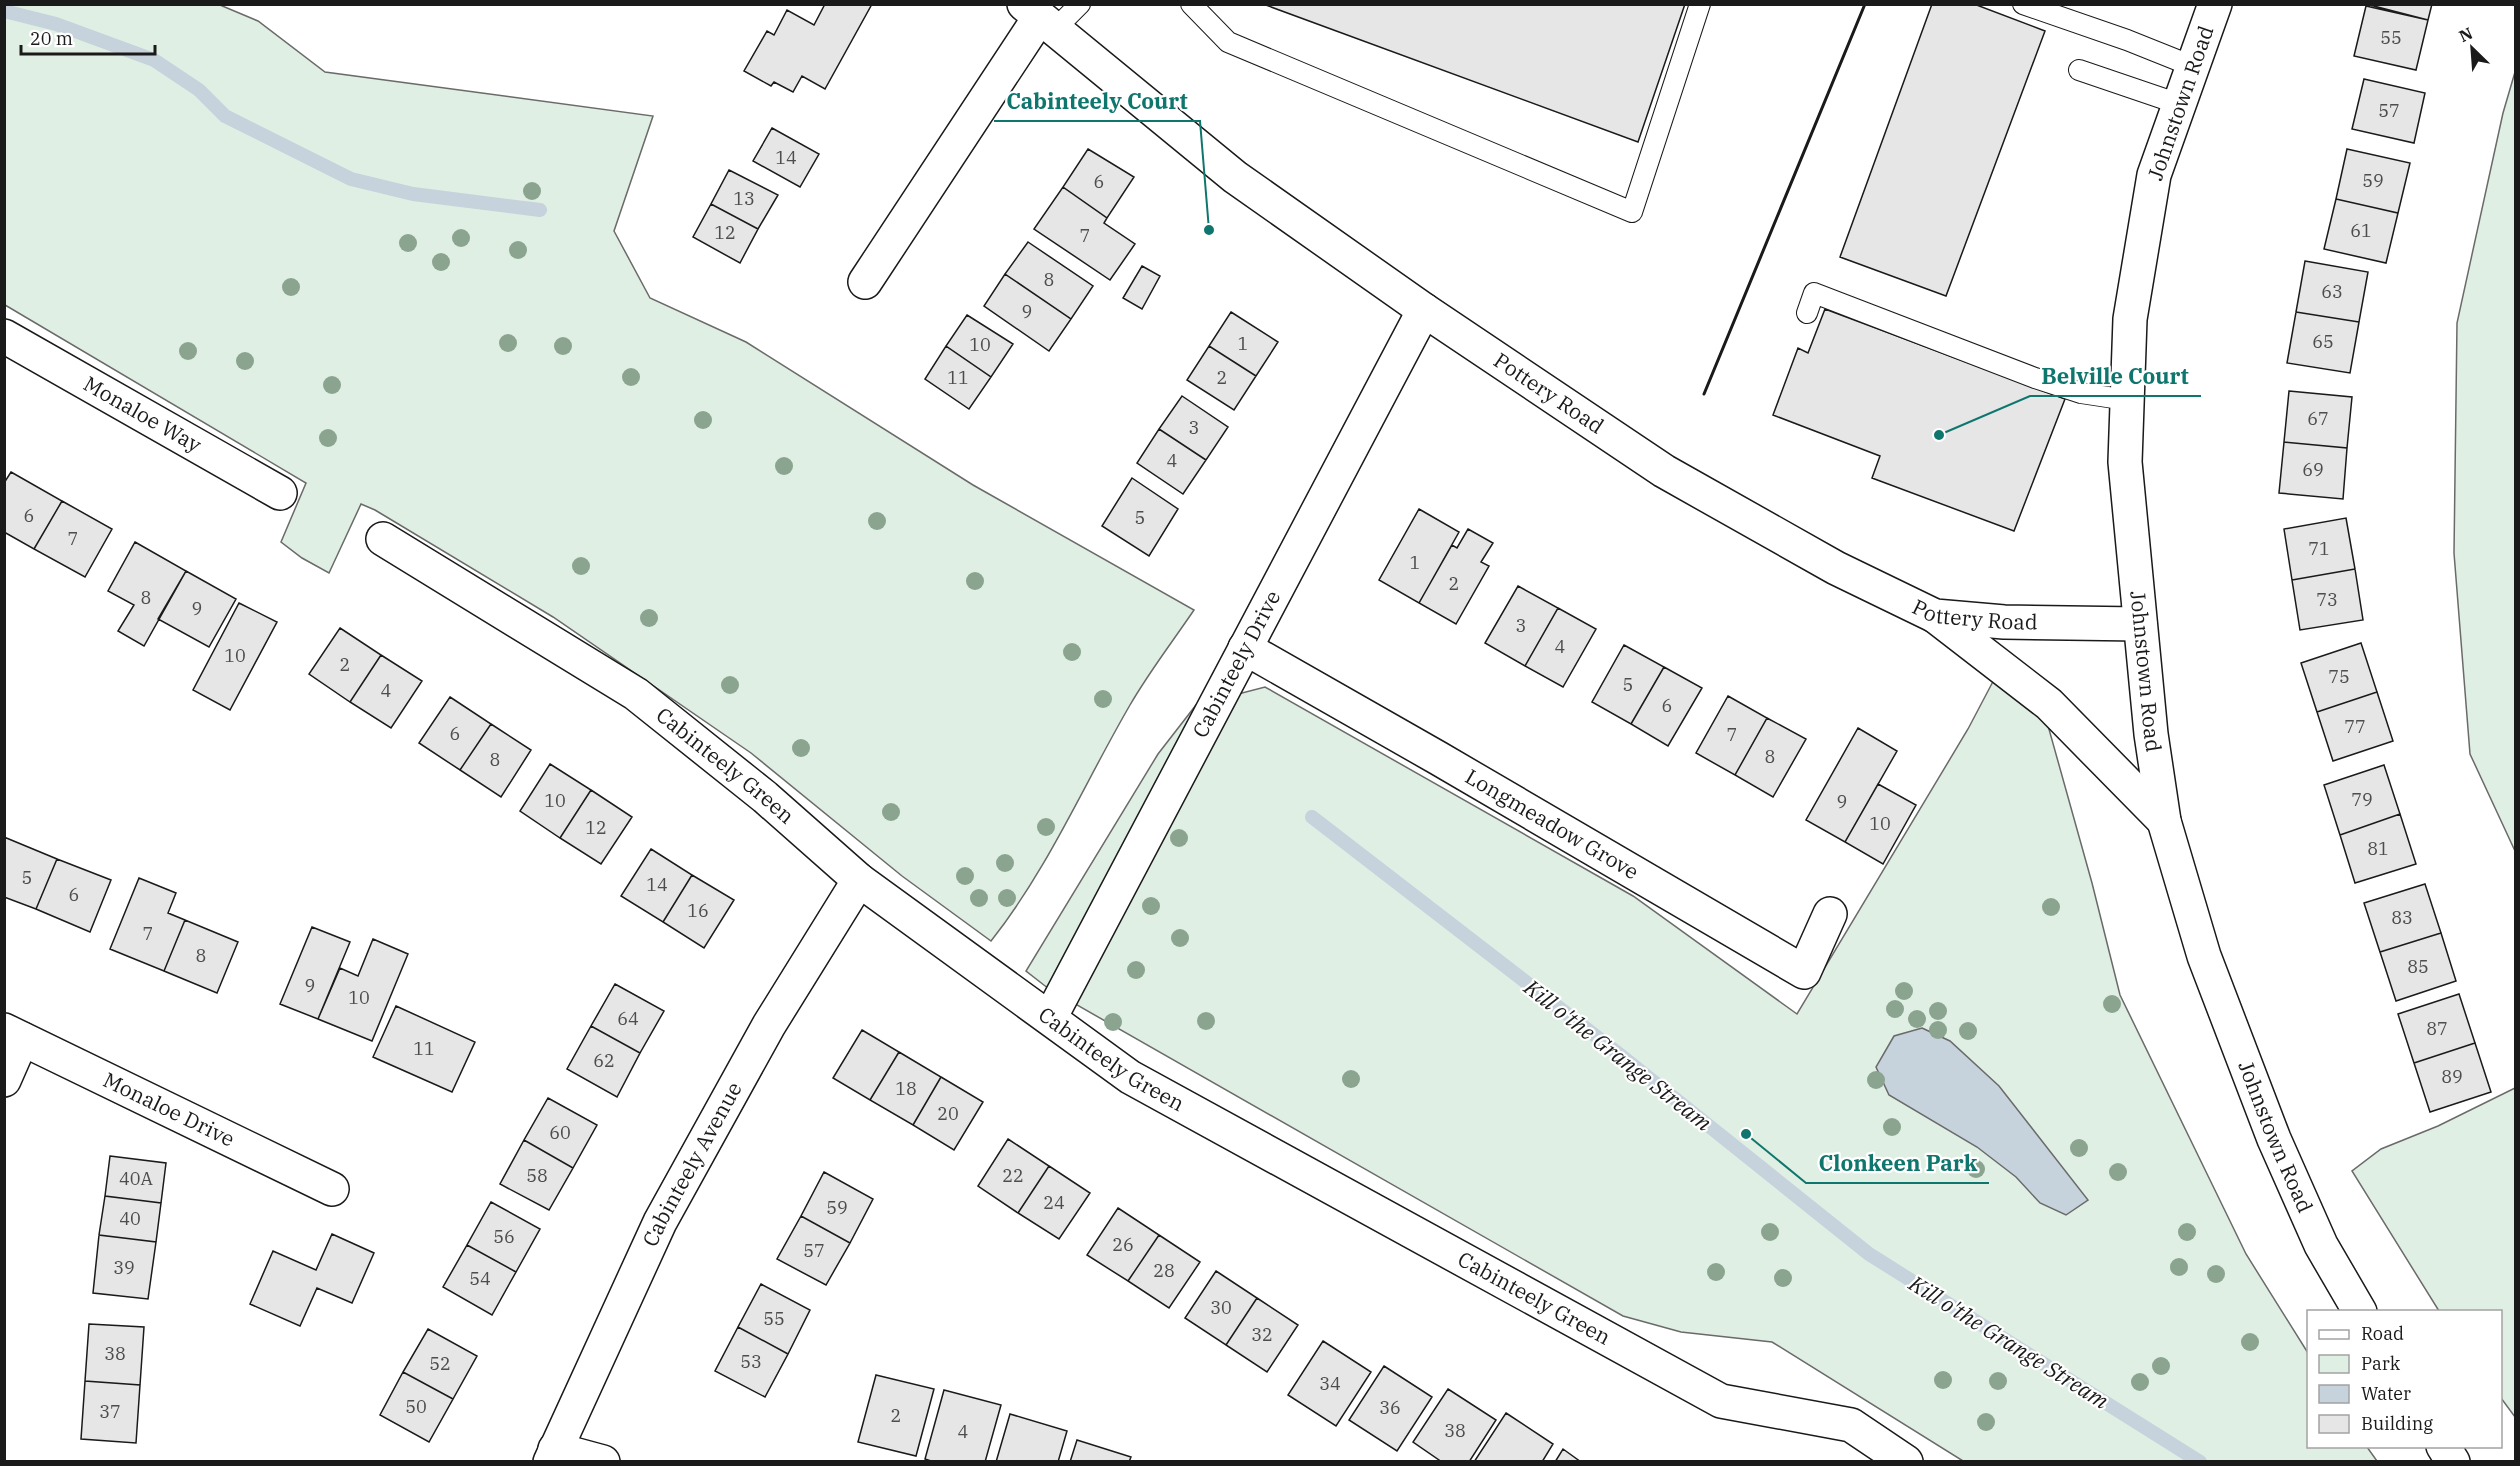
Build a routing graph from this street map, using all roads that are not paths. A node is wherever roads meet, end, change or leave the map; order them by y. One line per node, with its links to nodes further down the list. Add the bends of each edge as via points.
1 (1080, 4): 6 (lane)
2 (1191, 4): 3 (lane, via 1228,42 1632,212)
3 (1700, 4)
4 (2023, 4): 7 (lane)
5 (2210, 6): 7 (street, Johnstown Road)
6 (1039, 17): 10 (street); 11 (street, Pottery Road, via 1235,177)
7 (2192, 66): 9 (street, Johnstown Road)
8 (2079, 69): 9 (lane)
9 (2179, 104): 14 (street, Johnstown Road, via 2154,175 2130,319)
10 (865, 282)
11 (1424, 310): 17 (street, Pottery Road, via 1664,471 1836,568); 19 (street, Cabinteely Drive)
12 (1807, 313): 14 (lane, via 1814,293 2035,378 2081,393)
13 (4, 336): 15 (street, Monaloe Way)
14 (2127, 400): 18 (street, Johnstown Road, via 2125,462)
15 (280, 493)
16 (383, 539): 21 (street, Cabinteely Green, via 636,694 765,797)
17 (1935, 616): 18 (street, Pottery Road, via 2004,622); 20 (street, via 2049,704)
18 (2140, 624): 20 (street, Johnstown Road)
19 (1245, 648): 22 (street, Longmeadow Grove, via 1804,972); 23 (street, Cabinteely Drive)
20 (2164, 821): 27 (street, Johnstown Road, via 2204,956 2274,1139 2322,1245)
21 (859, 880): 23 (street, Cabinteely Green); 29 (street, Cabinteely Avenue, via 769,1025 660,1222)
22 (1830, 914)
23 (1050, 1018): 31 (street, Cabinteely Green, via 1130,1077 1721,1401 1851,1425)
24 (13, 1034): 25 (street); 26 (street, Monaloe Drive)
25 (4, 1080)
26 (332, 1189)
27 (2359, 1310)
28 (2444, 1448): 32 (street)
29 (552, 1455): 30 (street)
30 (603, 1461)
31 (1906, 1461)
32 (2452, 1461)

